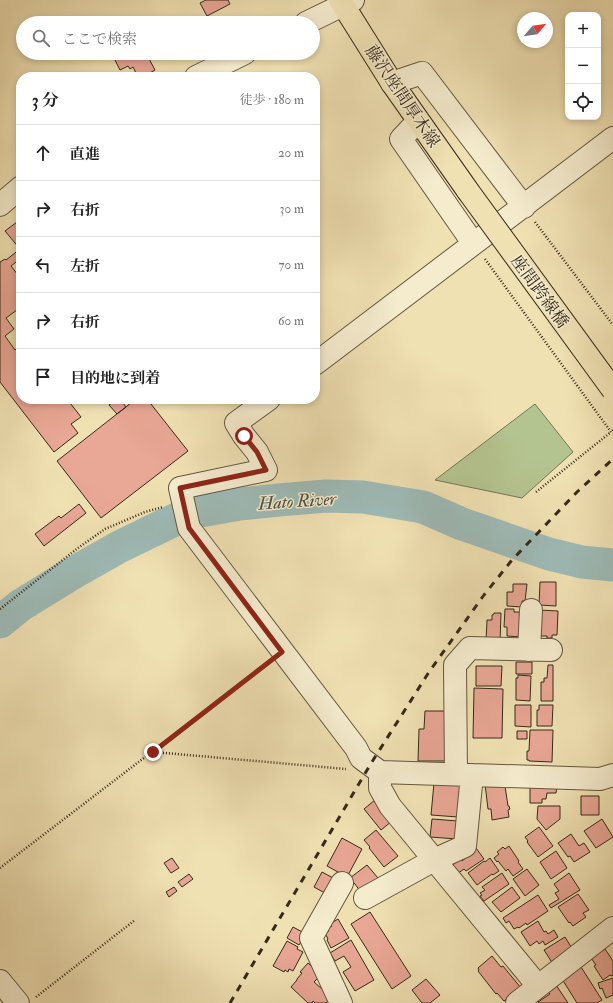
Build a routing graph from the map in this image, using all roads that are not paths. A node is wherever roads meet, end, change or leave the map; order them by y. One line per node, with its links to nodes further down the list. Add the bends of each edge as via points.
1 (345, 2): 2 (street); 5 (main road, 藤沢座間厚木線)
2 (319, 16)
3 (231, 60): 4 (street)
4 (206, 72)
5 (392, 83): 6 (main road, 藤沢座間厚木線); 11 (street, via 422,73)
6 (418, 121): 9 (main road, 藤沢座間厚木線); 12 (street, via 401,139)
7 (613, 138): 11 (street)
8 (16, 191): 10 (street)
9 (468, 192): 14 (main road, 座間跨線橋, bridge)
10 (0, 205)
11 (524, 207): 12 (street)
12 (473, 243): 13 (street)
13 (320, 360)
14 (613, 390)
15 (261, 404): 19 (street, via 236,423 257,452 266,470 180,488 189,528 361,758)
16 (530, 610): 17 (street)
17 (529, 650): 18 (street); 20 (street, via 470,648 455,665)
18 (551, 650)
19 (380, 772): 20 (street); 22 (street, via 380,788 390,806)
20 (464, 775): 21 (street, via 600,779); 22 (street, via 465,846)
21 (613, 775)
22 (434, 860): 24 (street); 27 (street)
23 (342, 883): 29 (street, via 311,938)
24 (365, 898)
25 (613, 928): 27 (street)
26 (0, 981): 28 (street)
27 (538, 986): 30 (street)
28 (26, 1001)
29 (341, 1003)
30 (517, 1003)

